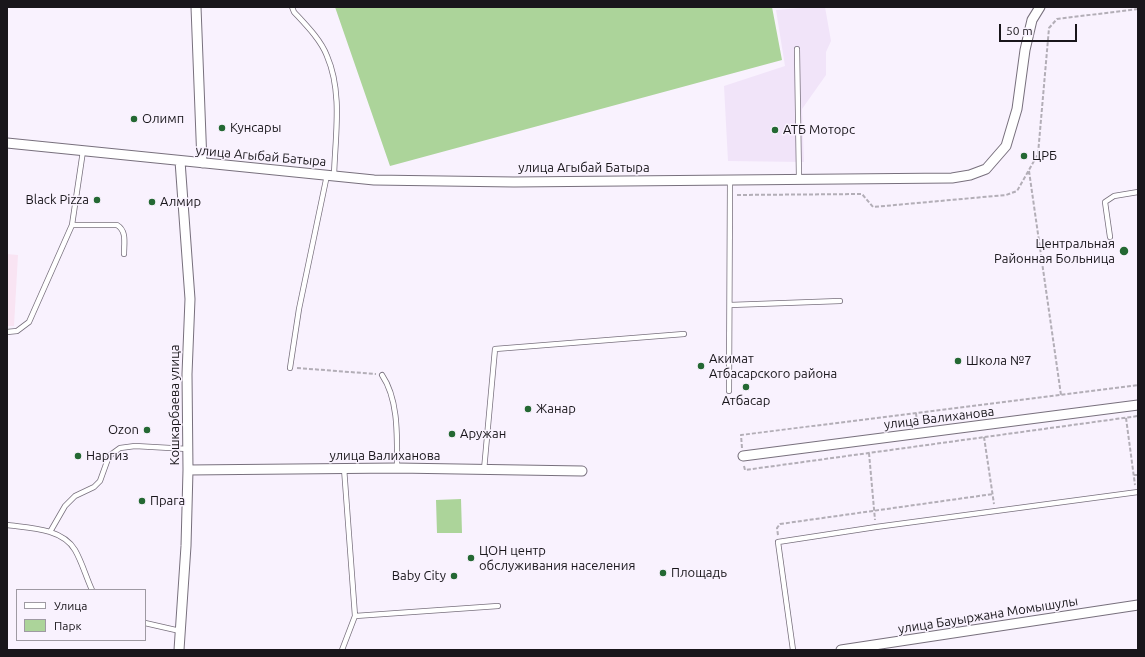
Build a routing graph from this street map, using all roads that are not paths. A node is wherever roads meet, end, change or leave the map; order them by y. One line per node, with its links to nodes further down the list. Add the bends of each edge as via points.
1 (196, 7): 8 (street)
2 (292, 7): 9 (lane, via 327,55 333,74 337,106)
3 (1040, 7): 11 (street, улица Агыбай Батыра, via 1032,20 1011,131 1006,146 986,169 952,178)
4 (797, 49): 11 (lane)
5 (7, 143): 6 (street, улица Агыбай Батыра)
6 (83, 151): 7 (street, улица Агыбай Батыра); 13 (lane)
7 (180, 161): 8 (street, улица Агыбай Батыра); 24 (street, Кошкарбаева улица, via 190,299)
8 (202, 163): 9 (street, улица Агыбай Батыра)
9 (330, 175): 10 (street, улица Агыбай Батыра, via 374,180 514,182); 20 (lane, via 299,309)
10 (730, 180): 11 (street, улица Агыбай Батыра); 17 (lane)
11 (799, 180)
12 (1138, 192): 14 (lane, via 1114,196 1105,202)
13 (72, 224): 15 (lane, via 118,225 124,233); 18 (lane, via 29,322 17,332)
14 (1110, 237)
15 (124, 254)
16 (840, 301): 17 (lane)
17 (730, 305): 22 (lane)
18 (7, 332)
19 (684, 334): 29 (lane, via 495,349)
20 (290, 368)
21 (382, 375): 27 (lane, via 388,384 397,421)
22 (729, 391)
23 (1138, 405): 25 (street, улица Валиханова)
24 (188, 449): 28 (street, Кошкарбаева улица); 33 (lane, via 135,446 120,448 109,456 100,481 94,487 75,496 65,506)
25 (743, 456)
26 (344, 468): 27 (street, улица Валиханова); 28 (street, улица Валиханова); 37 (lane)
27 (397, 468): 29 (street, улица Валиханова)
28 (188, 470): 39 (street, Кошкарбаева улица)
29 (484, 470): 30 (street, улица Валиханова)
30 (582, 471)
31 (1137, 492): 42 (lane, via 778,542)
32 (7, 525): 33 (lane)
33 (50, 532): 34 (lane, via 62,537 74,549)
34 (92, 589)
35 (1138, 605): 43 (street, улица Бауыржана Момышулы)
36 (498, 606): 37 (lane)
37 (355, 616): 41 (lane)
38 (146, 623): 39 (lane)
39 (180, 631): 40 (street, Кошкарбаева улица)
40 (179, 650)
41 (342, 650)
42 (793, 650)
43 (841, 650)

